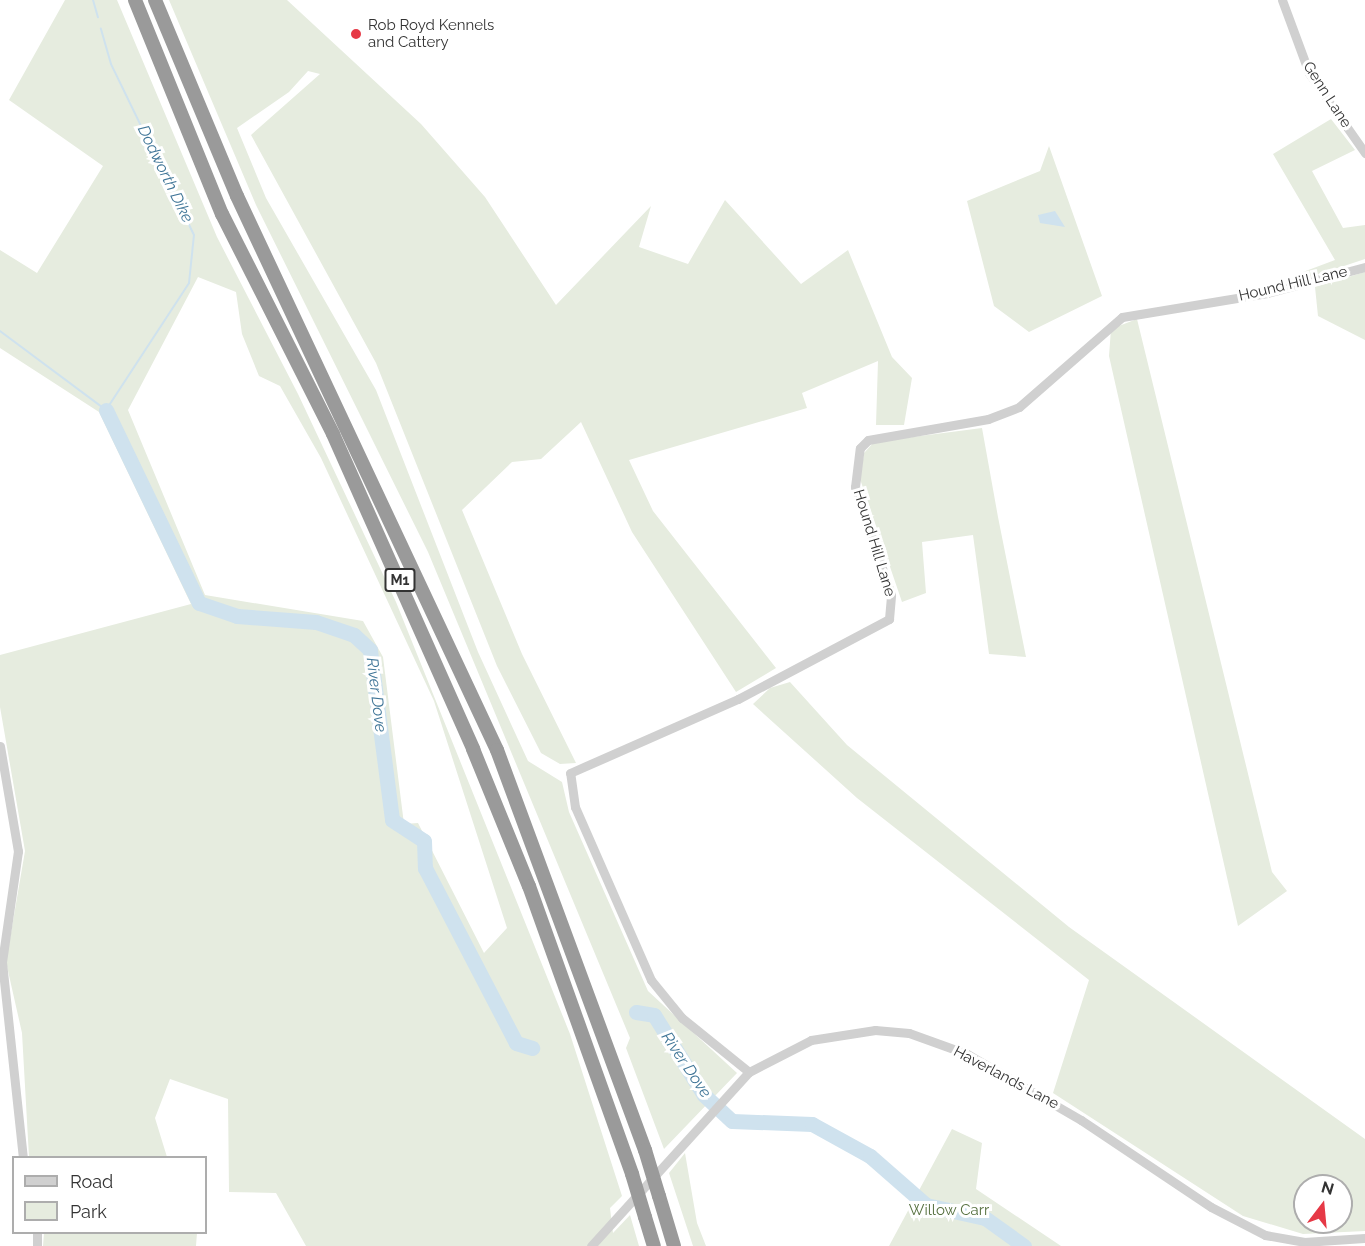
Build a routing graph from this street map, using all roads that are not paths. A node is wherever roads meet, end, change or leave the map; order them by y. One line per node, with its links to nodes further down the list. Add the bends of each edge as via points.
1 (135, 0): 11 (highway, M1, bridge, via 222,214 333,434 469,739 530,886)
2 (155, 0): 12 (highway, M1, bridge, via 237,196 498,750 645,1150)
3 (1282, 0): 4 (street, Genn Lane, via 1309,73)
4 (1365, 153)
5 (1365, 267): 7 (street, Hound Hill Lane, via 1267,292 1122,317 1019,407 988,419 868,440 860,448 855,487 891,595 889,619 767,679 745,695 574,771 569,782 612,898 651,980 682,1018)
6 (0, 746): 8 (street, via 18,851 2,962)
7 (750, 1072): 9 (street, Haverlands Lane, via 793,1046 824,1036 874,1030 909,1034 968,1054 1045,1098 1211,1207 1265,1235 1304,1242); 10 (street, Haverlands Lane, via 707,1113)
8 (23, 1156)
9 (1365, 1238)
10 (591, 1246)
11 (654, 1246)
12 (674, 1246)

